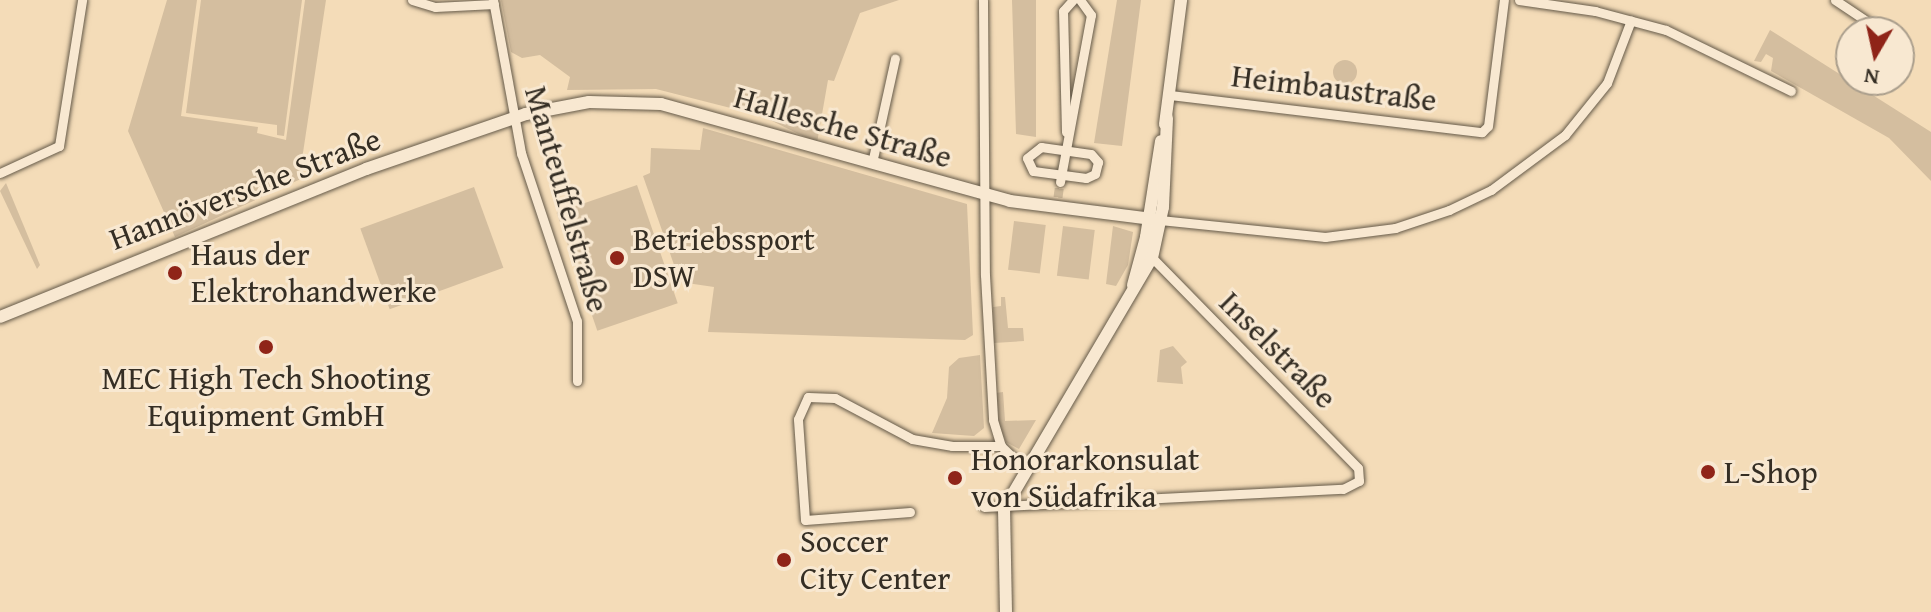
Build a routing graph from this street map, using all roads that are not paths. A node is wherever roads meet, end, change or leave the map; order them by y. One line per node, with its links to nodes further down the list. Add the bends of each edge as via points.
1 (82, 0): 20 (street, via 59,146)
2 (412, 0): 10 (street, via 435,7)
3 (983, 0): 22 (street)
4 (1073, 0): 17 (street, via 1063,11)
5 (1080, 0): 17 (street, via 1091,15)
6 (1181, 0): 15 (main road)
7 (1504, 0): 15 (street, Heimbaustraße, via 1488,126 1482,132)
8 (1519, 0): 12 (street)
9 (1835, 0): 11 (street)
10 (493, 2): 16 (street, Manteuffelstraße)
11 (1859, 16)
12 (1631, 20): 14 (street, via 1688,39); 23 (street, via 1607,83 1565,135 1491,190 1449,210 1395,228 1325,237)
13 (895, 58): 19 (street)
14 (1791, 91)
15 (1170, 95): 23 (main road)
16 (513, 118): 19 (main road, Hallesche Straße, via 589,102 661,104); 26 (main road, Hannöversche Straße, via 293,197); 27 (street, Manteuffelstraße, via 577,321)
17 (1066, 132): 18 (street)
18 (1064, 150): 21 (street); 21 (street, via 1091,154 1097,169 1086,178); 21 (street, via 1034,148 1027,158 1033,171)
19 (872, 163): 22 (main road, Hallesche Straße)
20 (0, 173)
21 (1060, 178)
22 (986, 195): 23 (main road, Hallesche Straße); 28 (street, via 988,343 993,420)
23 (1155, 219): 24 (main road); 25 (main road)
24 (1152, 258): 25 (main road); 31 (street, Inselstraße, via 1358,468 1359,481 1343,489)
25 (1133, 285): 29 (main road)
26 (0, 317)
27 (577, 381)
28 (1001, 446): 29 (street); 32 (street, via 931,444 891,431 825,394 804,401 798,419 805,520)
29 (1024, 468): 31 (main road)
30 (984, 507): 31 (street)
31 (1004, 509): 33 (main road)
32 (910, 512)
33 (1006, 612)

